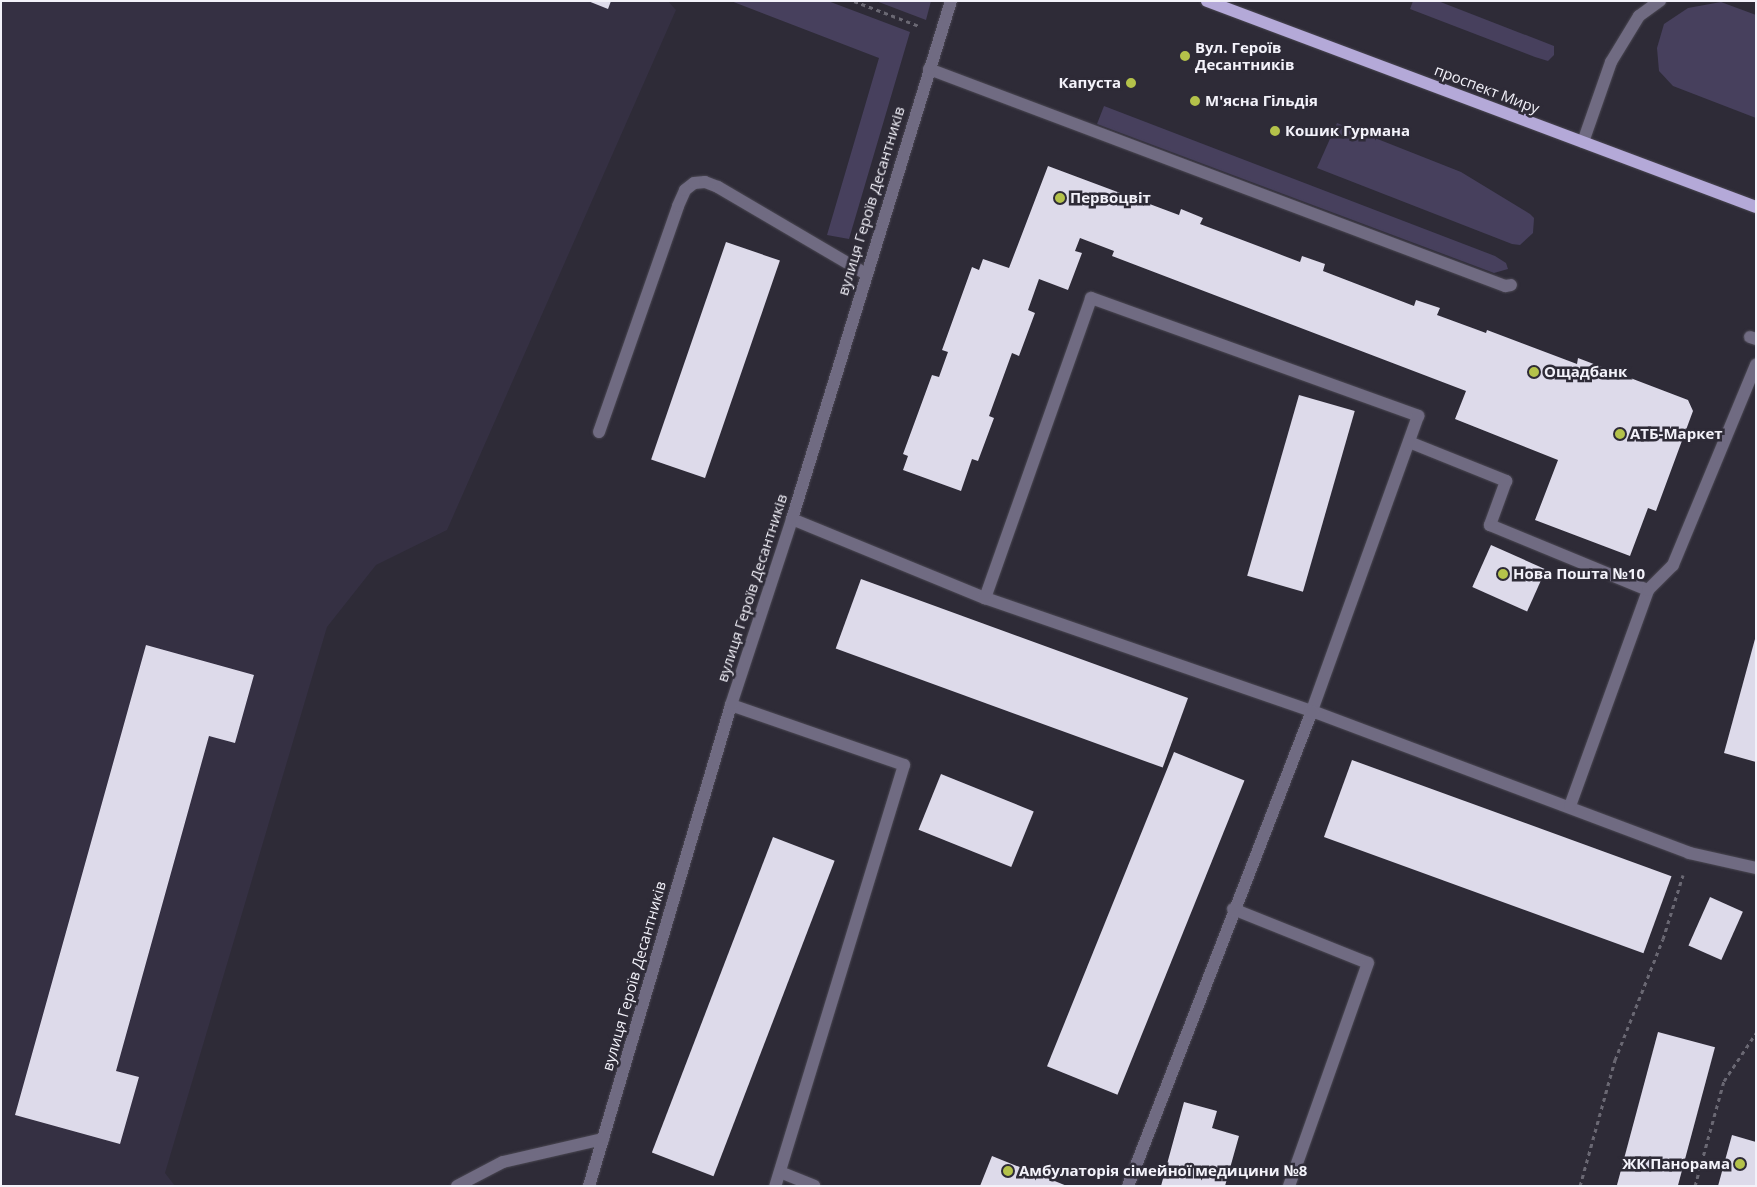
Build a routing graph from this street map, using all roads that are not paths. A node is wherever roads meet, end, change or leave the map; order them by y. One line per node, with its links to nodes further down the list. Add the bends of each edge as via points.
1 (951, 1): 4 (street, вулиця Героїв Десантників)
2 (1208, 1): 5 (main road, проспект Миру)
3 (1660, 1): 5 (street, via 1639,16 1612,62)
4 (928, 69): 7 (street, вулиця Героїв Десантників); 8 (street, via 1505,286)
5 (1583, 142): 6 (main road, проспект Миру)
6 (1756, 207)
7 (866, 274): 10 (street, via 718,187 705,182 694,183 685,190 678,206); 12 (street, вулиця Героїв Десантників)
8 (1511, 285)
9 (1756, 365): 13 (street, via 1673,565)
10 (599, 432)
11 (1409, 442): 13 (street, via 1506,481 1490,525); 14 (street, via 1418,416 1091,298); 16 (street)
12 (792, 519): 14 (street); 15 (street, вулиця Героїв Десантників)
13 (1648, 590): 17 (street)
14 (985, 598): 16 (street)
15 (731, 705): 20 (street, вулиця Героїв Десантників); 21 (street, via 904,765)
16 (1312, 711): 17 (street); 19 (street)
17 (1570, 806): 18 (street, via 1689,853)
18 (1756, 868)
19 (1233, 909): 26 (street); 27 (street, via 1368,963)
20 (603, 1139): 22 (street, via 503,1162); 23 (street, вулиця Героїв Десантників)
21 (780, 1172): 24 (street); 25 (street)
22 (457, 1186)
23 (590, 1186)
24 (776, 1186)
25 (814, 1186)
26 (1128, 1186)
27 (1289, 1186)

